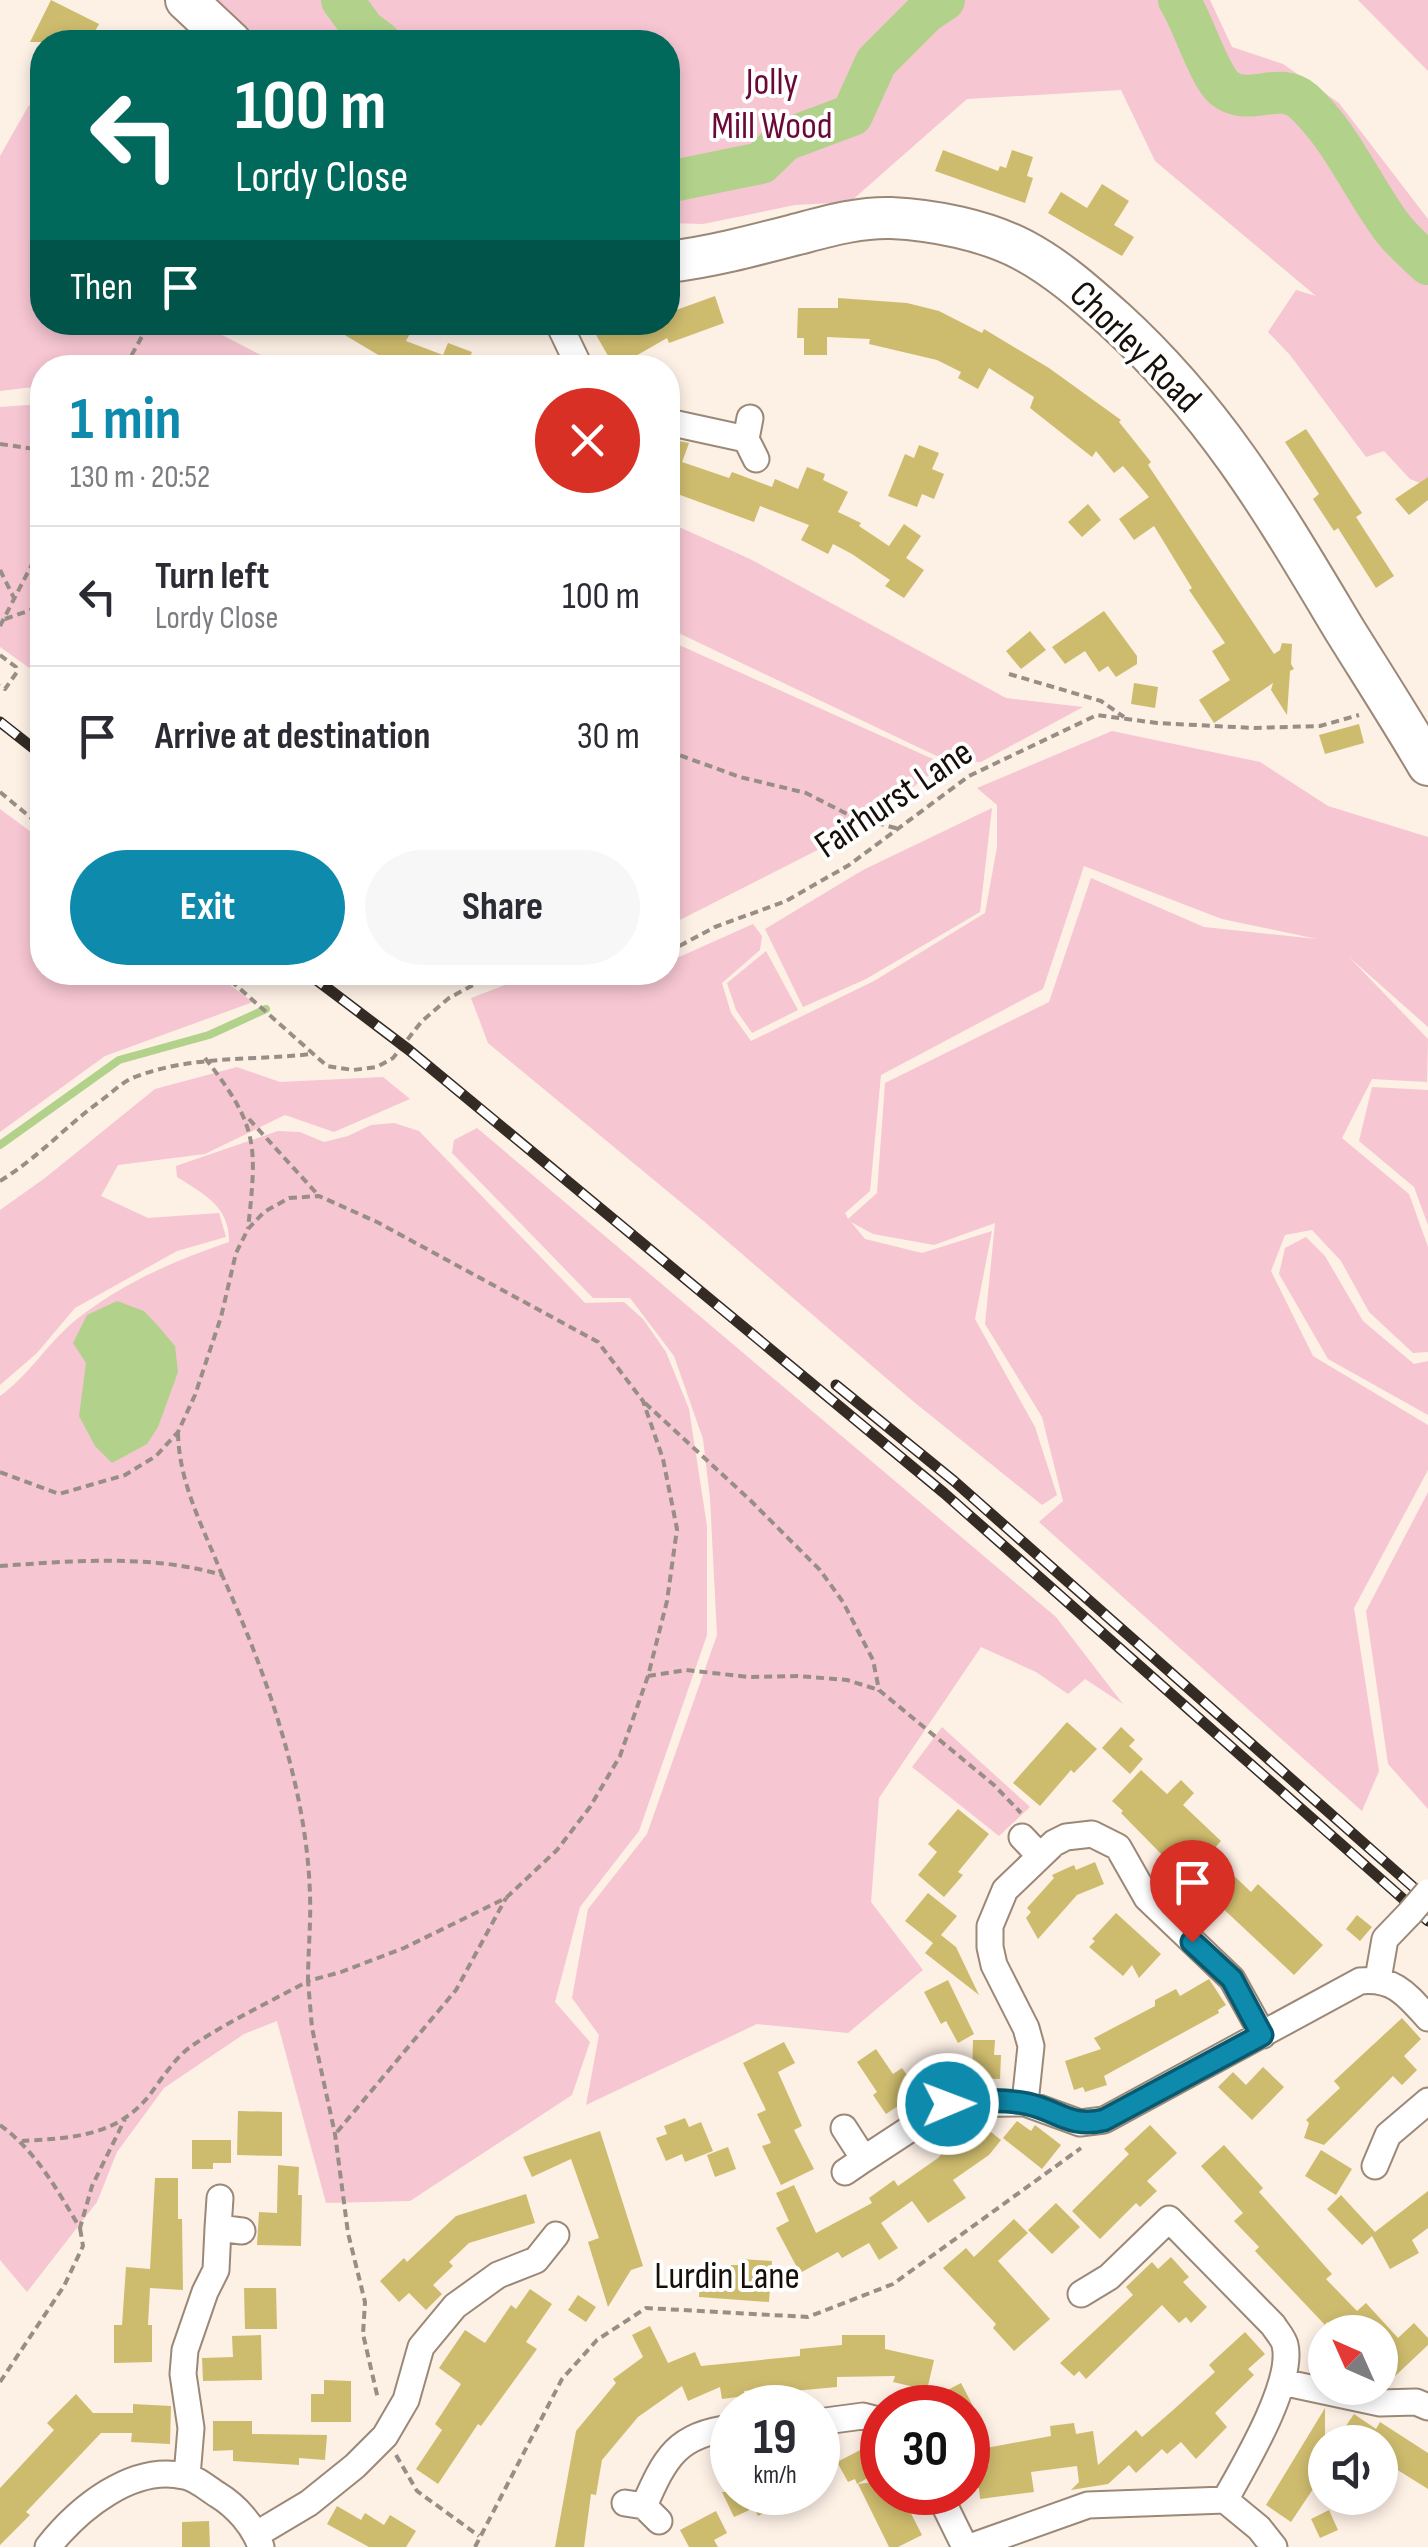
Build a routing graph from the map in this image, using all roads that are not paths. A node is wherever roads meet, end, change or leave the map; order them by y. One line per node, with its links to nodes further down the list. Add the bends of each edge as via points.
1 (186, 0): 2 (main road)
2 (219, 30)
3 (680, 260): 6 (main road, Chorley Road, via 887,218 952,226 1020,248 1081,290 1195,402 1278,515)
4 (680, 424): 5 (street)
5 (750, 439)
6 (1428, 765)
7 (1428, 1892): 8 (street, bridge, via 1385,1939)
8 (1378, 1979): 9 (street, via 1403,1991); 10 (street, via 1346,1987)
9 (1428, 2018)
10 (1262, 2035): 12 (street, via 1104,2120 1080,2123); 12 (street, via 1232,1979 1147,1898 1118,1847 1078,1834 1031,1846 990,1926 994,1965 1030,2046)
11 (1428, 2101): 14 (street, via 1388,2136)
12 (1026, 2103): 13 (street, via 948,2104 854,2165)
13 (844, 2128)
14 (1375, 2166)
15 (220, 2198): 21 (street, via 230,2230 185,2350 191,2428)
16 (556, 2234): 25 (street, via 541,2271 498,2274 455,2306 422,2347 406,2400 385,2436)
17 (1081, 2294): 18 (street, via 1109,2278 1169,2219 1273,2324 1285,2345)
18 (1282, 2382): 19 (street); 22 (street)
19 (1428, 2407)
20 (710, 2430): 23 (street, via 678,2446)
21 (186, 2476): 25 (street, via 228,2502); 26 (street, via 151,2474 105,2494 67,2522)
22 (1226, 2500): 27 (street, via 1088,2505); 28 (street)
23 (643, 2510)
24 (951, 2515): 27 (street)
25 (259, 2540)
26 (48, 2547)
27 (968, 2547)
28 (1274, 2547)

